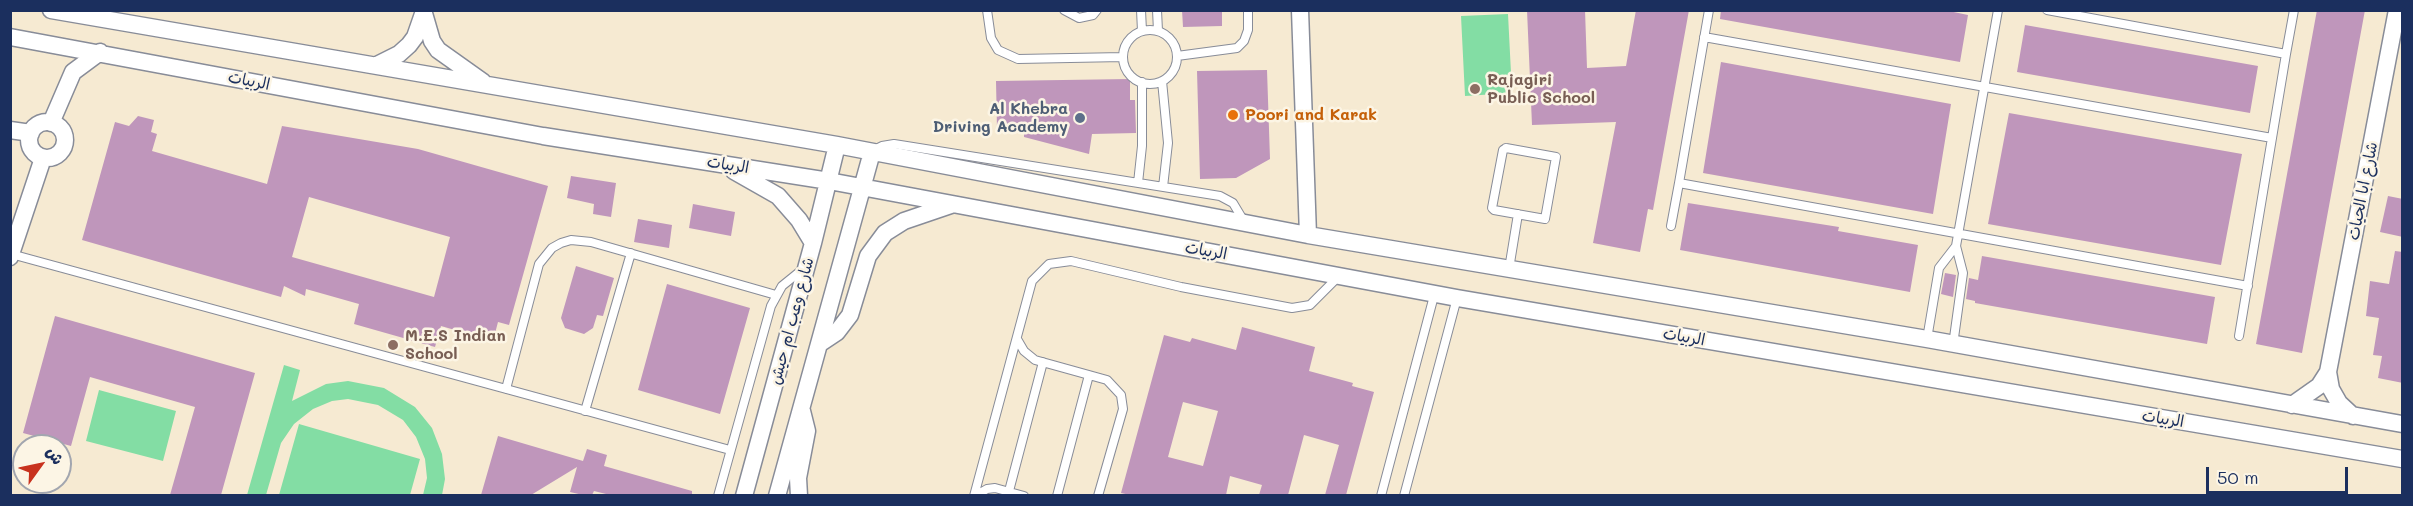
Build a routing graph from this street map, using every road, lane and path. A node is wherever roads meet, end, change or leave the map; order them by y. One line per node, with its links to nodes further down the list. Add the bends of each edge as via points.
1 (51, 10): 23 (street)
2 (987, 10): 22 (lane, via 994,44 1018,59)
3 (1064, 10): 4 (lane, via 1079,18)
4 (1097, 10)
5 (1141, 10): 15 (lane)
6 (1157, 10): 16 (lane)
7 (1248, 10): 21 (lane, via 1248,30 1237,48)
8 (1300, 10): 46 (street)
9 (1709, 10): 18 (lane)
10 (1998, 10): 27 (lane)
11 (2047, 10): 20 (lane)
12 (2294, 10): 20 (lane)
13 (2397, 10): 64 (street, شارع ابا الحيات)
14 (423, 12): 23 (street, via 409,45); 26 (street, via 438,50)
15 (1142, 31): 16 (lane); 22 (lane, via 1128,41)
16 (1158, 31): 21 (lane, via 1172,40)
17 (10, 37): 19 (street, الربيات)
18 (1704, 37): 27 (lane); 38 (lane)
19 (100, 52): 28 (street, via 73,72); 35 (street, الربيات, via 543,136)
20 (2286, 54): 31 (lane)
21 (1177, 56): 24 (lane, via 1173,71)
22 (1123, 57): 25 (lane, via 1129,73)
23 (377, 65): 26 (street)
24 (1162, 81): 25 (lane); 40 (lane, via 1168,143)
25 (1142, 82): 37 (lane)
26 (489, 86): 32 (street)
27 (1984, 87): 31 (lane); 45 (lane)
28 (51, 123): 30 (street, via 36,126); 34 (street, via 64,135 64,145 52,158)
29 (10, 130): 30 (street)
30 (31, 133): 34 (street, via 31,148)
31 (2272, 138): 54 (lane)
32 (837, 145): 33 (street); 36 (street, شارع وعب ام حيش)
33 (872, 152): 37 (lane, via 894,144); 39 (street, شارع وعب ام حيش); 43 (street)
34 (43, 158): 50 (street)
35 (720, 163): 36 (street, الربيات); 47 (street, via 778,196)
36 (829, 181): 39 (street, الربيات); 47 (street, شارع وعب ام حيش)
37 (1138, 183): 40 (lane)
38 (1679, 183): 44 (lane); 45 (lane)
39 (862, 187): 41 (street, الربيات); 61 (street, شارع وعب ام حيش)
40 (1164, 187): 43 (lane, via 1227,199 1239,209)
41 (954, 204): 53 (street, الربيات); 61 (street, via 904,221 885,233 868,256 850,315 837,332)
42 (1518, 214): 42 (lane, via 1492,208 1503,150 1556,157 1547,218); 52 (lane)
43 (1245, 223): 46 (street)
44 (1671, 226)
45 (1958, 234): 48 (lane); 54 (lane)
46 (1308, 235): 52 (street)
47 (813, 243): 51 (street, شارع وعب ام حيش)
48 (1956, 246): 60 (lane, via 1939,268); 62 (lane, via 1963,273)
49 (631, 253): 56 (lane); 66 (lane, via 571,240 544,256 535,274); 69 (lane)
50 (11, 256): 66 (lane)
51 (808, 265): 56 (lane); 76 (street, شارع وعب ام حيش)
52 (1509, 269): 60 (street)
53 (1340, 275): 55 (street, الربيات); 59 (lane, via 1310,304 1293,308 1071,261 1056,262 1042,269 1032,281)
54 (2248, 286): 58 (lane)
55 (1435, 291): 57 (street, الربيات); 83 (lane)
56 (776, 295): 72 (lane)
57 (1457, 298): 73 (street, الربيات); 84 (lane)
58 (2239, 336)
59 (1017, 339): 63 (lane, via 1024,351); 79 (lane)
60 (1927, 339): 62 (street)
61 (819, 344): 68 (street, شارع وعب ام حيش)
62 (1953, 345): 67 (street)
63 (1042, 362): 65 (lane); 74 (lane)
64 (2328, 372): 67 (street, via 2319,386); 70 (street, شارع ابا الحيات, via 2331,389)
65 (1089, 375): 81 (lane); 82 (lane, via 1113,384 1123,402)
66 (506, 389): 69 (lane)
67 (2292, 405): 70 (street)
68 (801, 409): 77 (street, شارع وعب ام حيش); 78 (street, via 807,431 798,478)
69 (585, 411): 72 (lane)
70 (2353, 416): 71 (street)
71 (2403, 424)
72 (730, 450): 75 (lane)
73 (2403, 459)
74 (1009, 491): 79 (lane, via 987,489); 80 (lane)
75 (718, 495)
76 (744, 495)
77 (777, 495)
78 (799, 495)
79 (974, 495)
80 (1024, 495)
81 (1057, 495)
82 (1098, 495)
83 (1381, 495)
84 (1404, 495)

